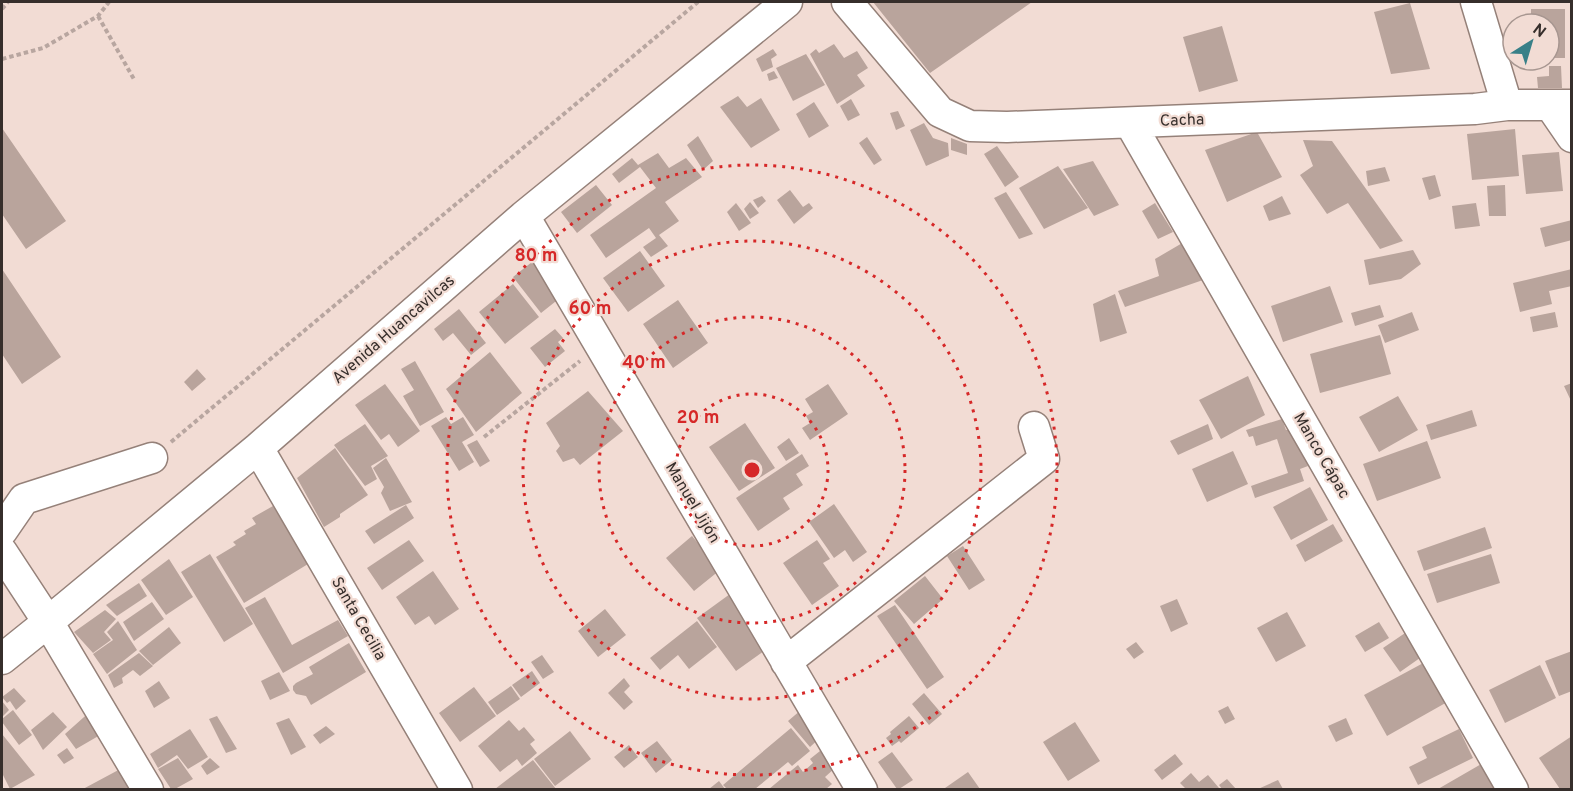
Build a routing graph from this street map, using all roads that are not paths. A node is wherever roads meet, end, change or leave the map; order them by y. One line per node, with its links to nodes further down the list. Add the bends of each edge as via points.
1 (787, 2): 8 (street, Avenida Huancavilcas)
2 (847, 2): 6 (street, Cacha, via 940,112 970,126)
3 (1476, 2): 4 (street)
4 (1507, 105): 5 (street, Cacha); 6 (street, Cacha)
5 (1561, 105): 7 (street)
6 (1130, 123): 20 (street, Manco Cápac)
7 (1572, 137)
8 (524, 216): 10 (street, Avenida Huancavilcas); 16 (street, Manuel Jijón)
9 (1034, 427): 16 (street, via 1044,459)
10 (258, 448): 14 (street, Avenida Huancavilcas); 18 (street, Santa Cecilia)
11 (152, 458): 12 (street, via 24,499)
12 (2, 531)
13 (2, 552): 14 (street)
14 (48, 622): 15 (street, Avenida Huancavilcas); 17 (street)
15 (2, 659)
16 (786, 662): 19 (street, Manuel Jijón)
17 (148, 789)
18 (457, 789)
19 (862, 789)
20 (1513, 789)

